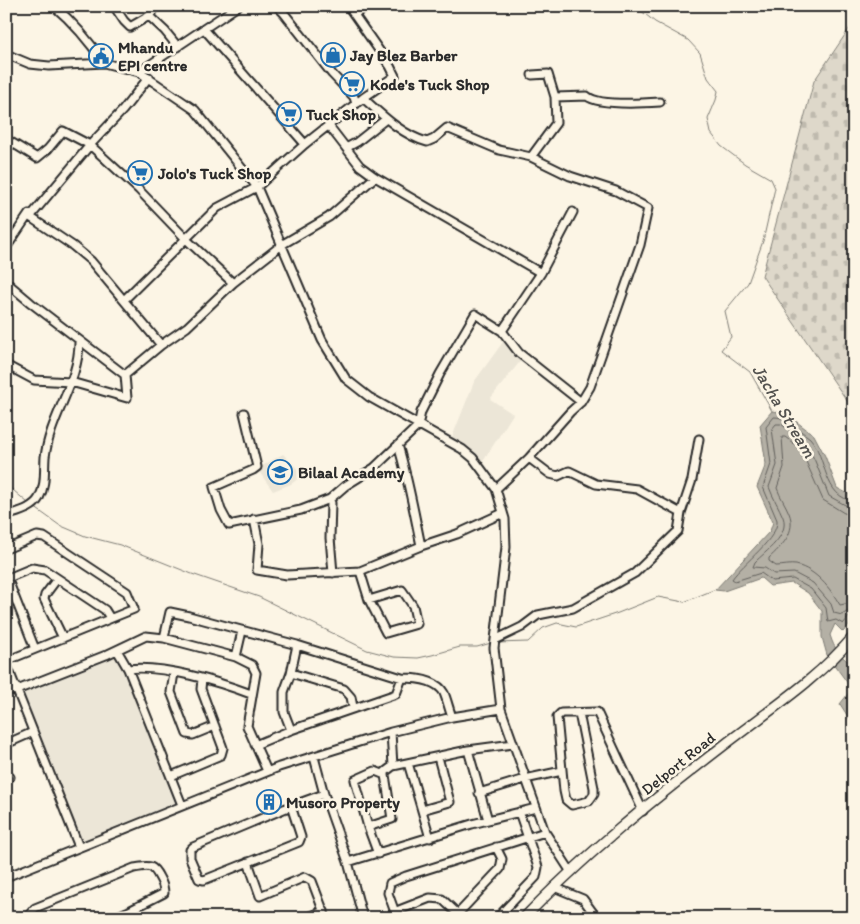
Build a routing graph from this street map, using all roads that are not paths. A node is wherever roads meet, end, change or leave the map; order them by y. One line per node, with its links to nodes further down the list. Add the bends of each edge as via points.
1 (54, 6): 13 (street, via 71,21)
2 (114, 6): 9 (street, via 130,27)
3 (157, 6): 9 (street)
4 (277, 6): 20 (street, via 354,97)
5 (348, 6): 8 (street)
6 (366, 6): 8 (street)
7 (236, 7): 10 (street)
8 (355, 14): 18 (street, via 395,76)
9 (149, 16): 11 (street)
10 (204, 29): 11 (street); 24 (street)
11 (178, 47): 14 (street)
12 (6, 54): 13 (street, via 30,64 49,66)
13 (104, 63): 14 (street)
14 (139, 72): 16 (street)
15 (532, 75): 17 (street, via 548,74)
16 (148, 77): 25 (street); 29 (street, via 196,110)
17 (555, 97): 19 (street, via 587,96 591,100 612,102); 27 (street, via 556,123)
18 (363, 98): 20 (street); 21 (street)
19 (660, 102)
20 (356, 104): 22 (street)
21 (386, 119): 26 (street); 27 (street, via 427,142 447,128 499,150)
22 (329, 126): 24 (street); 26 (street)
23 (6, 139): 25 (street, via 37,158 64,131)
24 (305, 144): 29 (street)
25 (90, 145): 31 (street); 32 (street)
26 (346, 148): 28 (street, via 360,166)
27 (531, 157): 45 (street, via 570,176 616,191 648,208 640,245)
28 (375, 177): 33 (street, via 329,217); 35 (street)
29 (257, 187): 32 (street, via 218,208); 33 (street)
30 (573, 212): 35 (street)
31 (30, 217): 34 (street, via 28,214); 38 (street, via 91,261)
32 (187, 240): 37 (street); 38 (street)
33 (283, 244): 37 (street); 47 (street, via 322,340 346,379 369,397)
34 (6, 248)
35 (541, 273): 39 (street)
36 (6, 282): 40 (street)
37 (233, 283): 41 (street, via 187,327)
38 (124, 300): 41 (street)
39 (502, 331): 45 (street, via 519,353); 47 (street, via 475,314 440,374 421,412)
40 (79, 340): 43 (street); 44 (street, via 79,352)
41 (161, 345): 43 (street)
42 (6, 365): 44 (street, via 34,380)
43 (125, 375): 44 (street, via 127,398)
44 (70, 382): 57 (street, via 50,434 45,456 45,481 39,499 32,506)
45 (582, 402): 50 (street)
46 (244, 413): 52 (street, via 257,467)
47 (418, 426): 49 (street); 53 (street, via 473,458)
48 (699, 439): 56 (street, via 692,480)
49 (398, 445): 54 (street, via 374,468); 59 (street)
50 (529, 458): 53 (street); 56 (street, via 550,474 558,476 569,471 596,484 637,490)
51 (210, 479): 52 (street)
52 (214, 487): 58 (street, via 229,525)
53 (496, 490): 55 (street)
54 (330, 499): 58 (street, via 301,510); 62 (street)
55 (503, 513): 59 (street); 71 (street, via 506,547)
56 (681, 513): 71 (street, via 678,531 635,574 573,608 538,615)
57 (6, 516)
58 (254, 519): 62 (street, via 259,544 257,570 287,575)
59 (421, 546): 61 (street)
60 (6, 549): 66 (street, via 36,536 44,537 127,592 134,609)
61 (360, 571): 62 (street); 65 (street)
62 (333, 573)
63 (7, 576): 64 (street, via 32,568 45,570); 73 (street)
64 (58, 578): 66 (street, via 105,610); 69 (street, via 44,599)
65 (369, 600): 65 (street, via 386,633 417,624 412,606 402,590)
66 (110, 618): 69 (street)
67 (242, 631): 70 (street, via 170,612); 72 (street); 75 (street)
68 (854, 636): 112 (main road, Delport Road, via 830,662)
69 (63, 638): 73 (street)
70 (164, 638): 74 (street, via 146,636); 75 (street)
71 (497, 639): 86 (street, via 494,648)
72 (298, 645): 79 (street); 80 (street)
73 (35, 649): 76 (street)
74 (117, 650): 77 (street); 82 (street)
75 (236, 657): 84 (street, via 252,665 256,673)
76 (6, 662): 82 (street)
77 (128, 669): 78 (street, via 155,668); 104 (street)
78 (174, 673): 81 (street); 89 (street, via 171,692 187,734 193,735)
79 (291, 673): 85 (street, via 344,689 351,697); 90 (street, via 284,692 284,712)
80 (402, 678): 85 (street, via 396,694); 88 (street, via 418,679 438,687)
81 (202, 679): 84 (street); 89 (street, via 201,689)
82 (17, 690): 83 (street); 91 (street)
83 (6, 691)
84 (252, 694): 95 (street, via 247,726)
85 (353, 707): 90 (street)
86 (501, 709): 88 (street); 94 (street)
87 (579, 713): 102 (street, via 557,716); 102 (street, via 594,788 589,802 572,805 566,800); 112 (street, via 597,712)
88 (452, 717): 92 (street)
89 (215, 726): 104 (street, via 223,748 221,755)
90 (291, 730): 95 (street)
91 (33, 732): 93 (street); 119 (street)
92 (391, 732): 97 (street); 100 (street)
93 (6, 744)
94 (513, 744): 96 (street); 105 (street)
95 (255, 745): 101 (street)
96 (468, 750): 98 (street); 106 (street)
97 (314, 757): 101 (street); 107 (street)
98 (438, 757): 99 (street); 111 (street, via 450,802)
99 (408, 762): 100 (street); 111 (street)
100 (393, 766): 103 (street)
101 (267, 771): 108 (street)
102 (562, 771): 105 (street)
103 (385, 775): 115 (street, via 392,819); 115 (street, via 375,771 355,780)
104 (171, 776): 108 (street)
105 (525, 779): 106 (street); 110 (street)
106 (479, 793): 114 (street)
107 (324, 794): 109 (street); 123 (street)
108 (182, 805): 119 (street)
109 (291, 806): 122 (street, via 301,837 299,842); 122 (street, via 190,850 199,880)
110 (536, 808): 113 (street); 116 (street)
111 (422, 810): 117 (street)
112 (643, 811): 124 (main road, Delport Road)
113 (519, 812): 114 (street); 118 (street)
114 (488, 820): 117 (street)
115 (368, 827): 121 (street)
116 (545, 832): 118 (street); 124 (street)
117 (430, 838): 121 (street)
118 (528, 838): 120 (street); 135 (street, via 538,867 536,877)
119 (79, 847): 125 (street)
120 (496, 848): 129 (street, via 390,883 388,893); 130 (street, via 502,858 500,869)
121 (378, 854): 123 (street)
122 (248, 862): 128 (street, via 260,896 305,878 312,881)
123 (348, 862): 134 (street)
124 (571, 872): 126 (main road, Delport Road)
125 (6, 877)
126 (554, 886): 136 (main road, Delport Road); 137 (street, via 583,899)
127 (130, 915): 131 (street, via 164,892 155,869 149,866 134,868 35,908 30,914); 132 (street)
128 (325, 915): 133 (street)
129 (396, 915): 130 (street, via 430,898 442,899)
130 (456, 916)
131 (32, 918)
132 (112, 918)
133 (306, 918)
134 (363, 918)
135 (497, 918)
136 (524, 918)
137 (598, 918)

